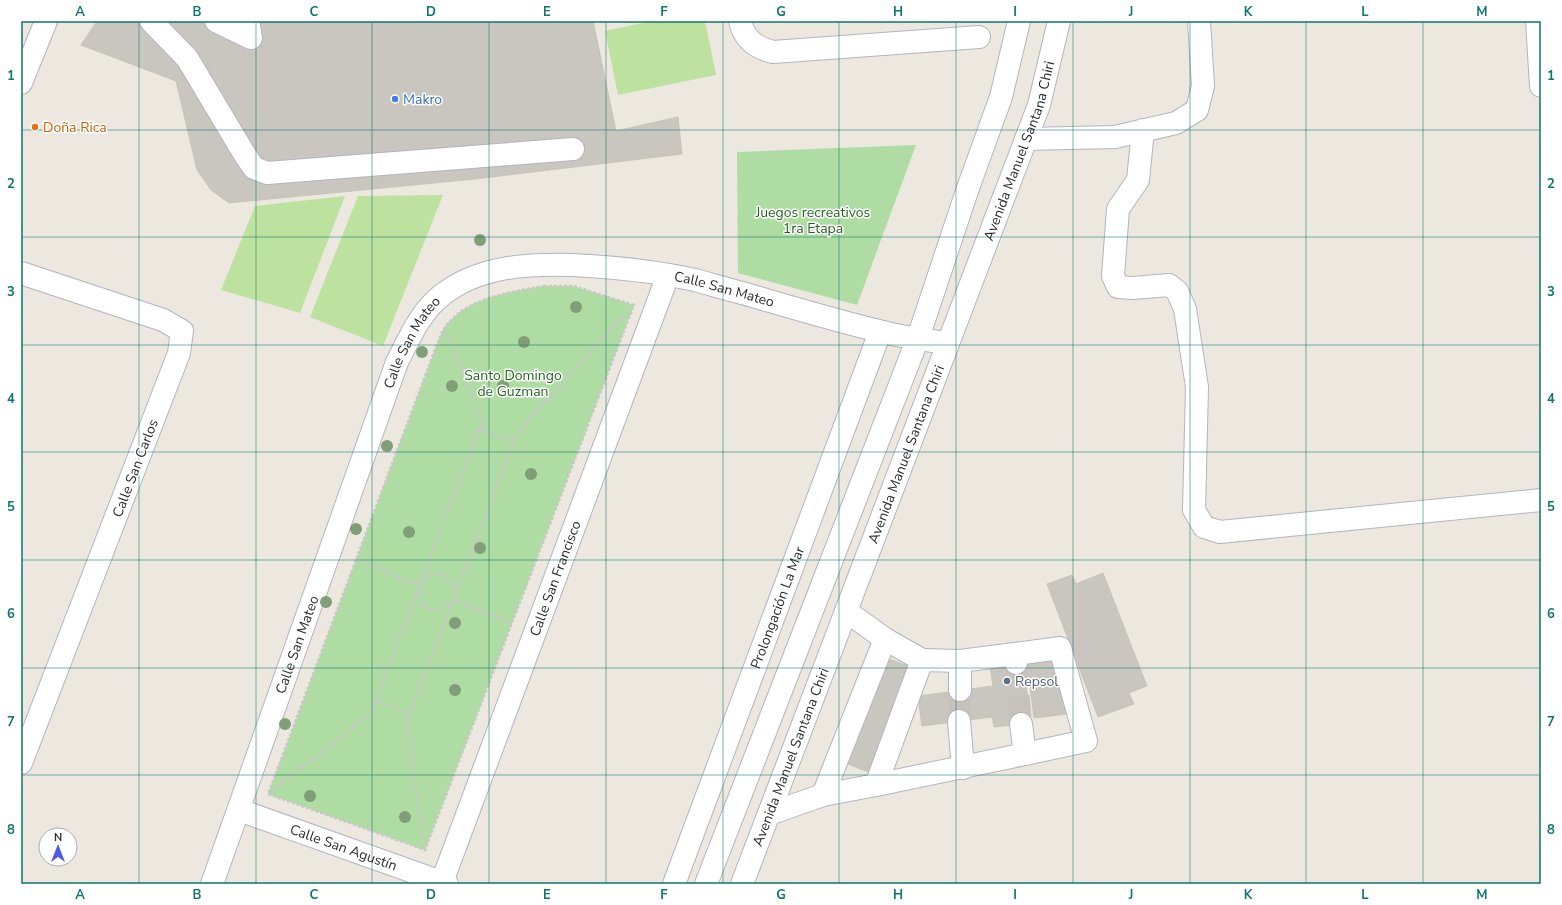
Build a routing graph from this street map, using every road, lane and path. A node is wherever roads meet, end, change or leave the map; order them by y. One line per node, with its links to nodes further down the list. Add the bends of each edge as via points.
1 (46, 21): 11 (street)
2 (151, 21): 16 (street, via 188,58 244,155 254,168 267,173)
3 (216, 21): 4 (street, via 251,38)
4 (248, 21)
5 (740, 21): 10 (street, via 746,36 753,44 773,52)
6 (1019, 21): 22 (street, via 1001,97)
7 (1059, 21): 15 (street, Avenida Manuel Santana Chiri, via 1039,105)
8 (1199, 21): 14 (street, via 1203,86 1197,110 1176,122)
9 (1537, 21): 13 (street)
10 (979, 37)
11 (26, 57): 12 (street)
12 (21, 83)
13 (1541, 86)
14 (1143, 130): 15 (street, via 1115,137); 26 (street, via 1138,180 1118,209 1113,276 1118,287 1169,285 1177,291 1185,309 1198,387 1194,510 1204,527 1220,532)
15 (1026, 139): 23 (street, Avenida Manuel Santana Chiri)
16 (573, 148)
17 (21, 273): 41 (street, Calle San Carlos, via 162,320 182,331 180,353)
18 (668, 275): 21 (street, Calle San Mateo, via 696,280); 46 (street, Calle San Mateo, via 606,266 519,266 492,270 467,280 442,295 426,310 396,362); 49 (street, Calle San Francisco)
19 (634, 305): 20 (path, via 574,286 544,286 479,302 462,311); 25 (path, via 517,433); 31 (path)
20 (445, 327): 24 (path, via 482,422); 27 (path)
21 (880, 332): 22 (street, Calle San Mateo); 51 (street, Prolongación La Mar)
22 (918, 338): 23 (street, Calle San Mateo); 52 (street)
23 (947, 343): 30 (street, Avenida Manuel Santana Chiri)
24 (479, 429): 25 (path); 28 (path)
25 (513, 442): 29 (path)
26 (1541, 500)
27 (356, 559): 28 (path); 44 (path)
28 (420, 586): 36 (path)
29 (453, 600): 29 (path, via 454,590 450,580 445,576 428,577 421,586 420,597 427,607 444,608); 31 (path); 37 (path)
30 (846, 611): 32 (street); 47 (street, Avenida Manuel Santana Chiri)
31 (512, 623): 48 (path)
32 (886, 639): 33 (street); 45 (street)
33 (922, 660): 34 (street); 43 (street)
34 (960, 661): 35 (street); 40 (street, via 1015,658 1060,648 1086,741)
35 (960, 690)
36 (376, 701): 37 (path); 44 (path, via 371,713)
37 (410, 714): 48 (path, via 407,724)
38 (959, 721): 42 (street)
39 (1021, 724): 40 (street)
40 (1025, 754): 42 (street)
41 (21, 762)
42 (963, 768): 43 (street)
43 (876, 785): 45 (street)
44 (268, 794): 48 (path)
45 (823, 795): 47 (street)
46 (239, 810): 49 (street, Calle San Agustín); 50 (street, Calle San Mateo)
47 (769, 814): 53 (street, Avenida Manuel Santana Chiri)
48 (425, 850)
49 (444, 883)
50 (212, 884)
51 (674, 884)
52 (706, 884)
53 (742, 884)

